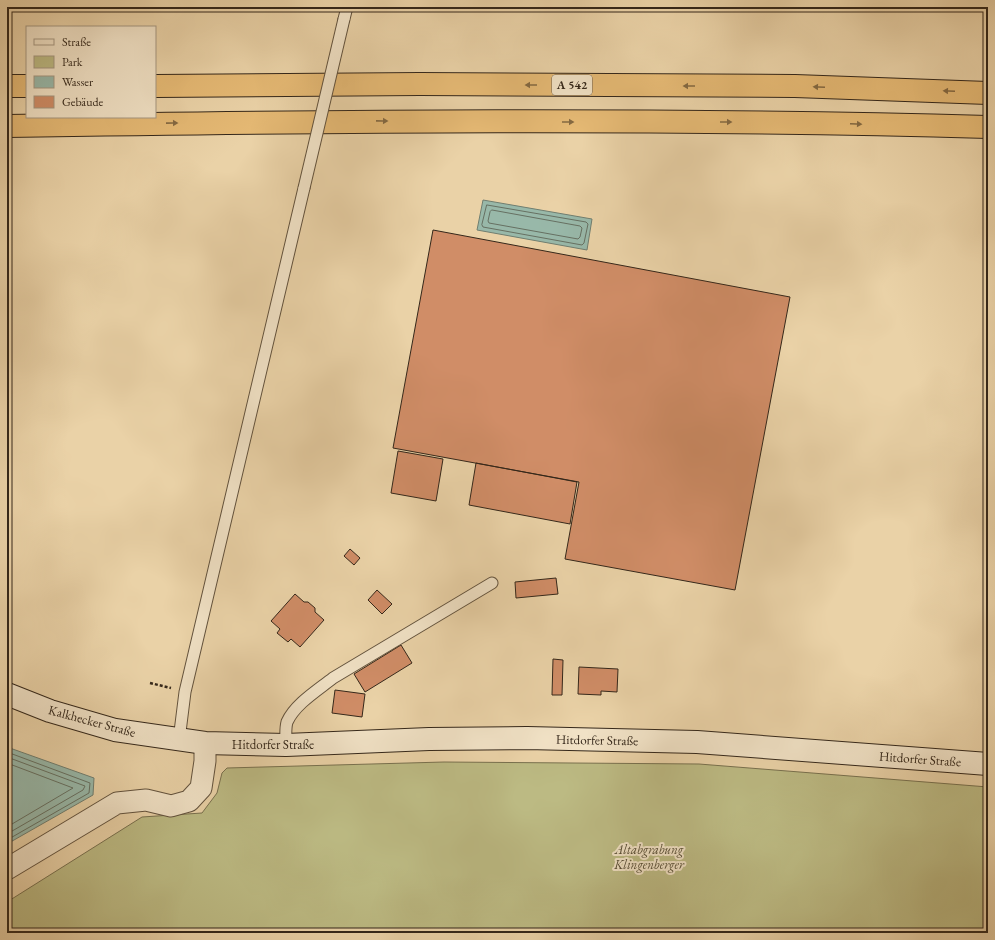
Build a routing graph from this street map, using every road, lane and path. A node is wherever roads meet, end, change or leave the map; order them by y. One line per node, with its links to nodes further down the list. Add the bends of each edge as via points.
1 (347, 7): 10 (lane, bridge)
2 (7, 86): 3 (highway)
3 (26, 86)
4 (156, 86): 5 (highway, A 542, one-way to 4, via 788,86)
5 (988, 93)
6 (7, 126): 7 (highway, one-way to 7, via 343,121 807,122)
7 (988, 127)
8 (492, 583): 14 (lane, via 333,678 293,712 287,724)
9 (150, 683): 10 (path)
10 (185, 692): 12 (lane)
11 (7, 694): 12 (main road, Kalkhecker Straße, via 50,711 115,730)
12 (179, 740): 13 (main road, Hitdorfer Straße)
13 (205, 743): 14 (main road, Hitdorfer Straße); 16 (street, via 201,788 189,801 171,806 146,800 117,803)
14 (286, 745): 15 (main road, Hitdorfer Straße, via 528,738 697,742)
15 (988, 764)
16 (7, 869)

